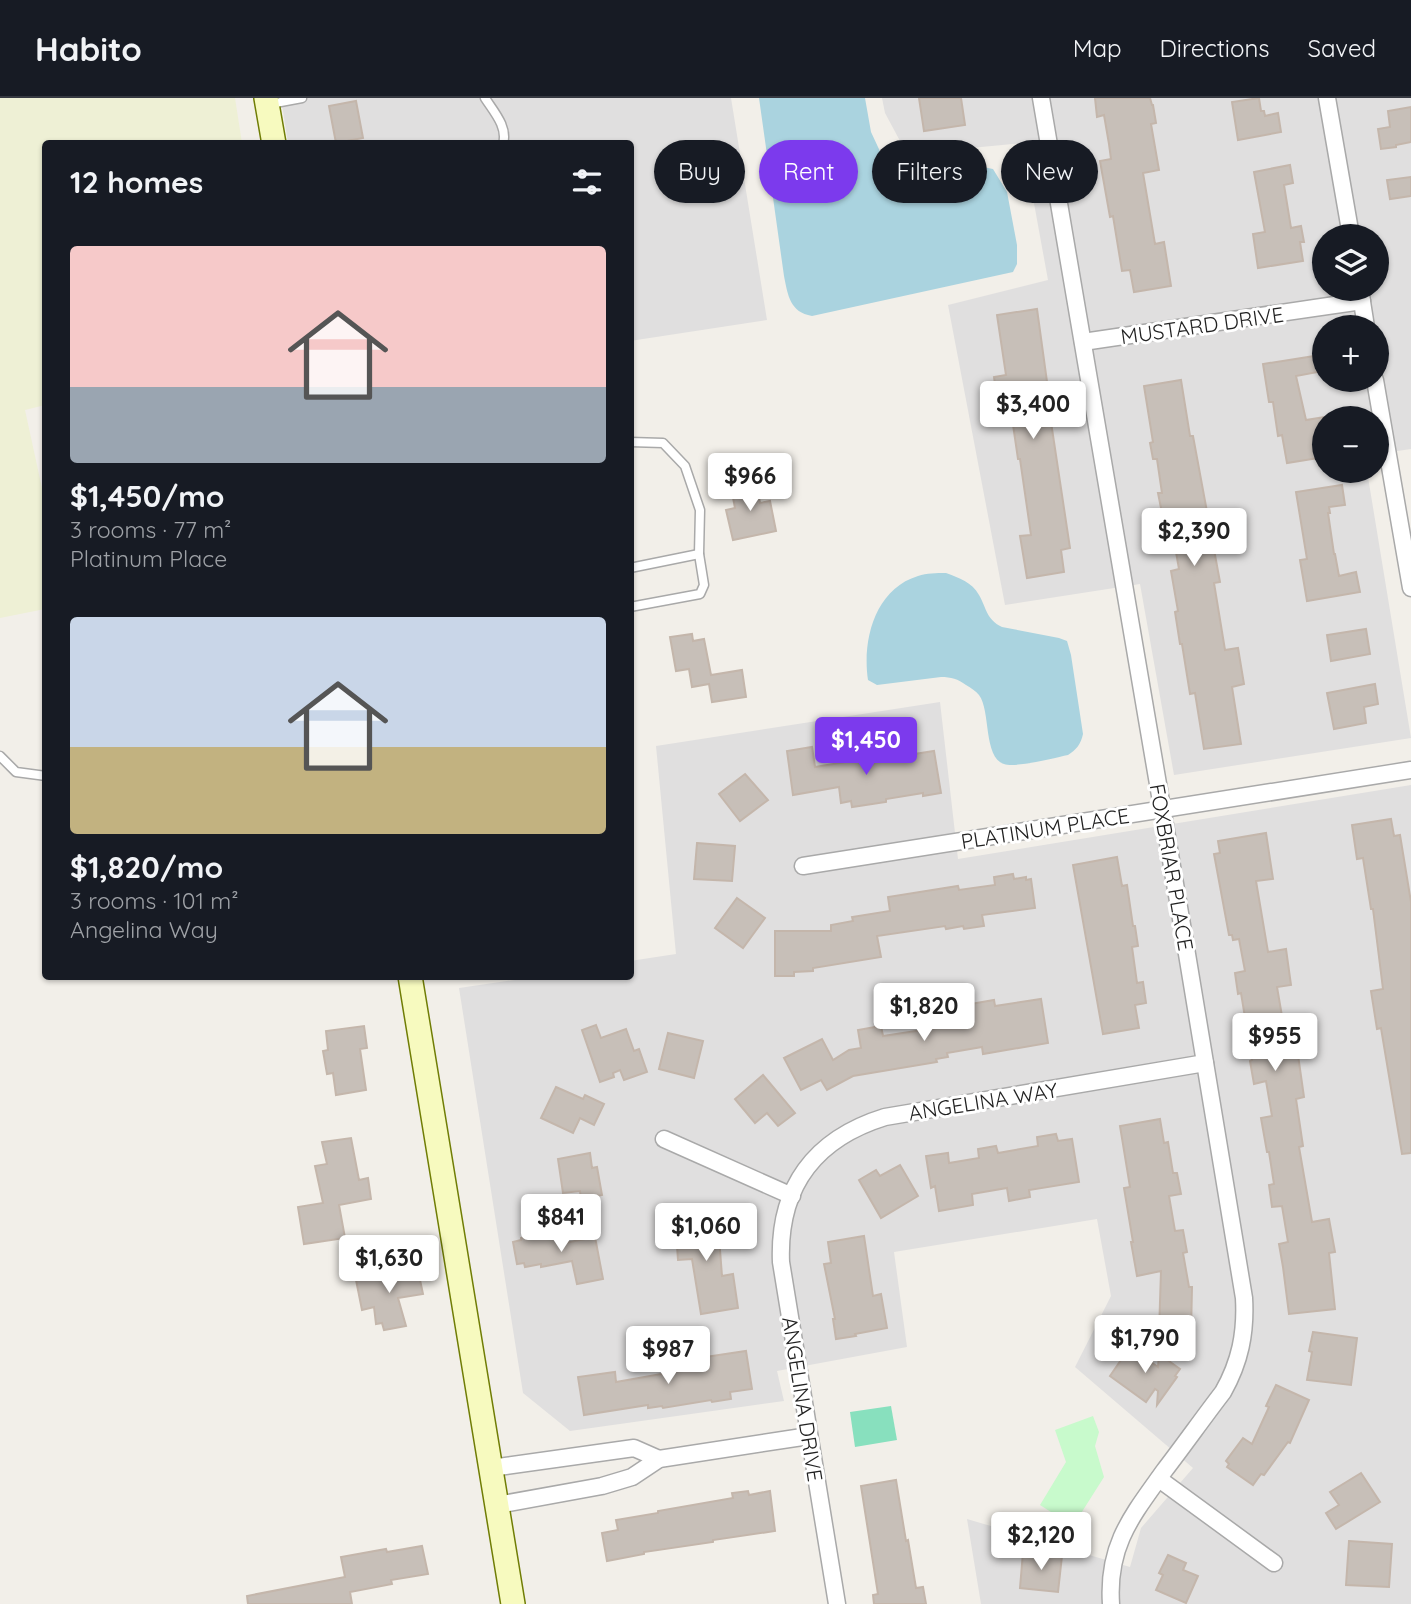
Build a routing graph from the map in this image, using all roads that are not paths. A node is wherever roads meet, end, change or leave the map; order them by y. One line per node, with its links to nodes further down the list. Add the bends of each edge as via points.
1 (302, 98): 5 (lane)
2 (485, 98): 7 (lane, via 504,128)
3 (1041, 98): 10 (street, FOXBRIAR PLACE)
4 (1328, 98): 8 (street)
5 (267, 101): 6 (main road)
6 (273, 140)
7 (505, 140)
8 (1349, 224)
9 (1326, 301): 10 (street, MUSTARD DRIVE)
10 (1083, 342): 20 (street, FOXBRIAR PLACE)
11 (1378, 392): 15 (street)
12 (634, 442): 13 (lane, via 663,443 685,466 701,510)
13 (699, 554): 14 (lane); 16 (lane, via 704,585 700,594)
14 (634, 567)
15 (1411, 588)
16 (634, 606)
17 (0, 756): 19 (lane, via 16,772)
18 (1411, 770): 20 (street, PLATINUM PLACE)
19 (42, 775)
20 (1162, 809): 21 (street, PLATINUM PLACE); 23 (street, FOXBRIAR PLACE)
21 (803, 866)
22 (411, 980): 28 (main road)
23 (1205, 1063): 25 (street, ANGELINA WAY, via 885,1117 855,1127 821,1152); 29 (street, FOXBRIAR PLACE, via 1245,1324 1240,1353 1223,1392)
24 (664, 1139): 25 (street)
25 (792, 1196): 26 (street, ANGELINA DRIVE, via 782,1230 781,1262)
26 (809, 1436): 27 (street); 33 (street, ANGELINA DRIVE)
27 (659, 1460): 28 (street, via 634,1448); 30 (street, via 632,1477 602,1486)
28 (491, 1468): 30 (main road)
29 (1159, 1479): 31 (street); 34 (street, FOXBRIAR PLACE, via 1121,1536 1112,1570)
30 (497, 1505): 32 (main road)
31 (1274, 1563)
32 (513, 1604)
33 (837, 1604)
34 (1111, 1604)

